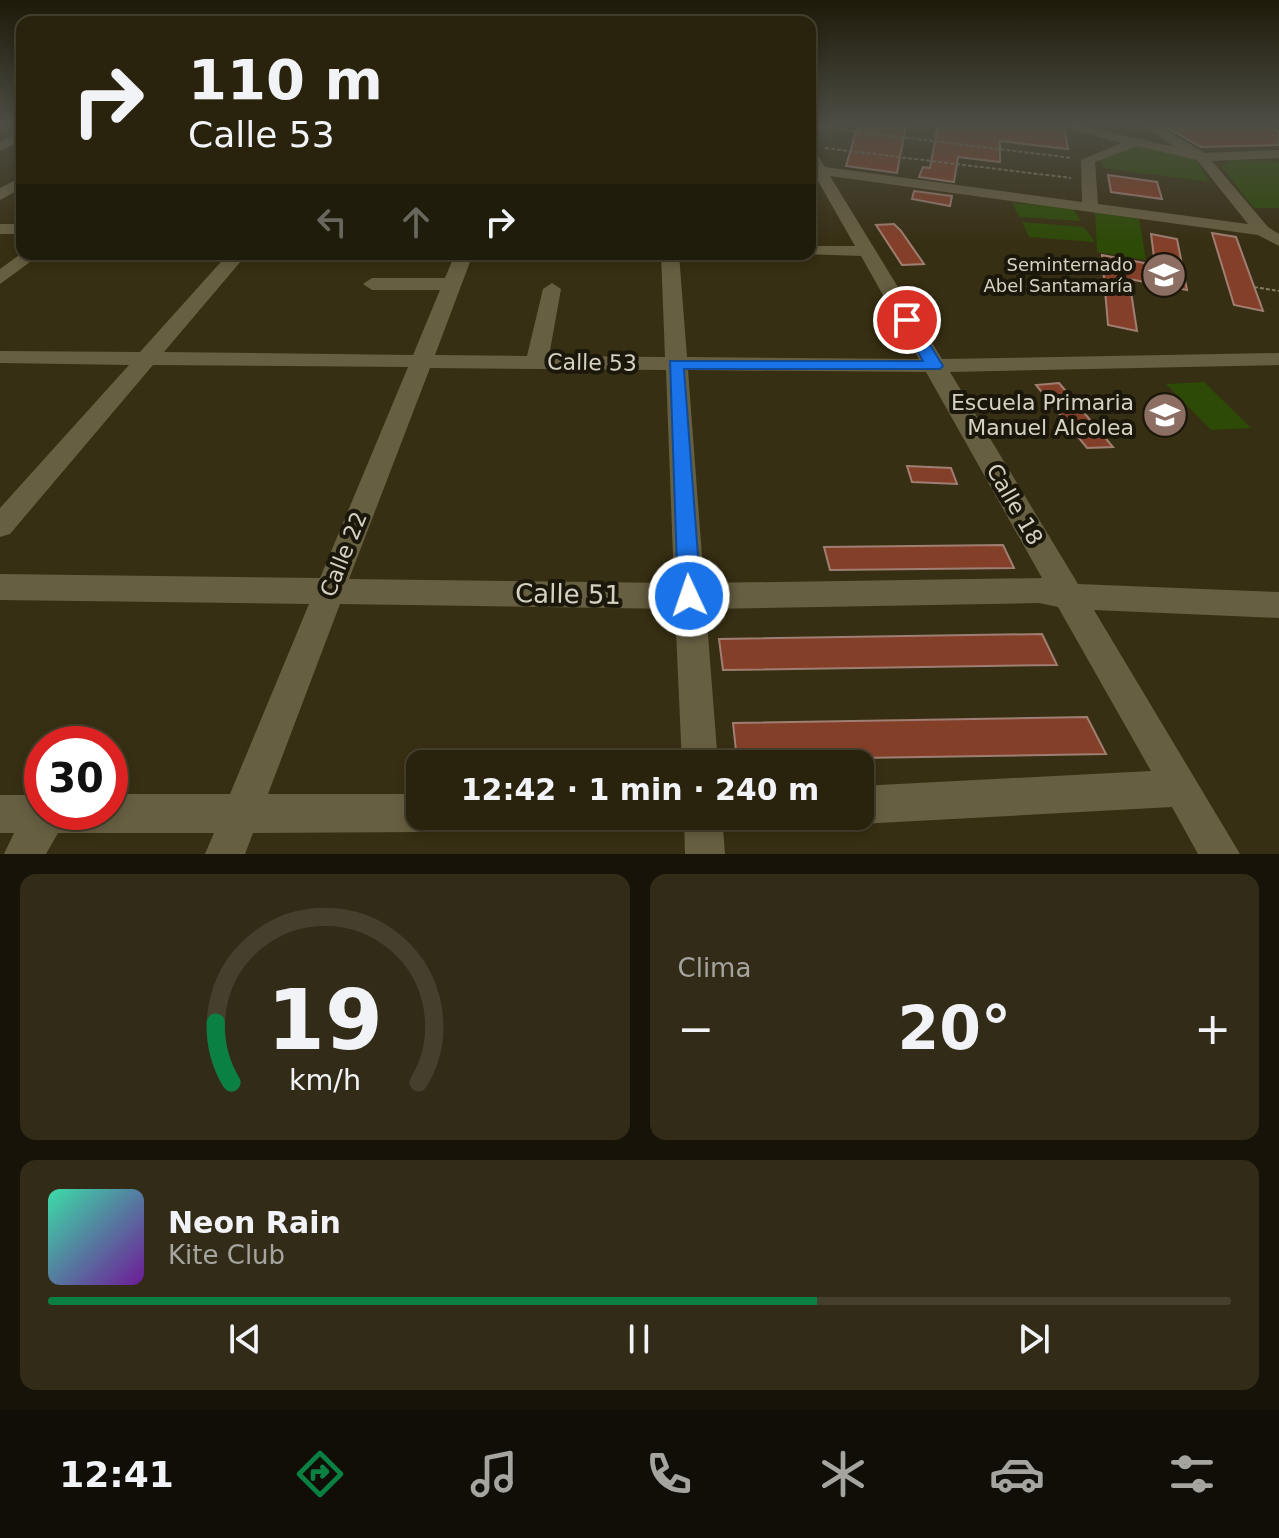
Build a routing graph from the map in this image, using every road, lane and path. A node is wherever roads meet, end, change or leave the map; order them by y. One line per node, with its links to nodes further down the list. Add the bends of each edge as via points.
1 (819, 165): 11 (street, Calle 18)
2 (846, 165): 7 (street)
3 (882, 165): 6 (path)
4 (1088, 165): 6 (street)
5 (1208, 165): 8 (street)
6 (1087, 180): 7 (street)
7 (1090, 205): 8 (street)
8 (1262, 231): 9 (street)
9 (1279, 241)
10 (816, 251): 11 (street)
11 (867, 251): 28 (street, Calle 18)
12 (24, 260): 16 (street)
13 (233, 260): 23 (street)
14 (462, 260): 18 (street, Calle 22)
15 (670, 260): 27 (street)
16 (0, 278)
17 (372, 284): 18 (street)
18 (452, 284): 24 (street, Calle 22)
19 (1254, 287): 21 (path)
20 (552, 289): 26 (street)
21 (1279, 291)
22 (0, 357): 23 (street, Calle 53)
23 (145, 357): 24 (street, Calle 53); 30 (street)
24 (420, 360): 26 (street, Calle 53); 32 (street, Calle 22)
25 (1270, 360): 28 (street, Calle 53); 29 (street)
26 (537, 361): 27 (street, Calle 53)
27 (675, 364): 28 (street, Calle 53); 33 (street)
28 (934, 366): 34 (street, Calle 18)
29 (1279, 375)
30 (0, 526)
31 (0, 587): 32 (street, Calle 51)
32 (329, 591): 33 (street, Calle 51); 39 (street, Calle 22)
33 (689, 596): 34 (street, Calle 51, via 1039,590); 36 (street)
34 (1069, 596): 35 (street, Calle 51); 37 (street, Calle 18)
35 (1279, 605)
36 (699, 750)
37 (1182, 788): 38 (street); 49 (street, Calle 18)
38 (874, 804)
39 (241, 813): 40 (street); 43 (street); 47 (street, Calle 22)
40 (406, 813)
41 (0, 814): 42 (street)
42 (24, 814)
43 (128, 814)
44 (38, 830): 46 (street)
45 (704, 830): 48 (street)
46 (24, 854)
47 (225, 854)
48 (705, 854)
49 (1220, 854)

